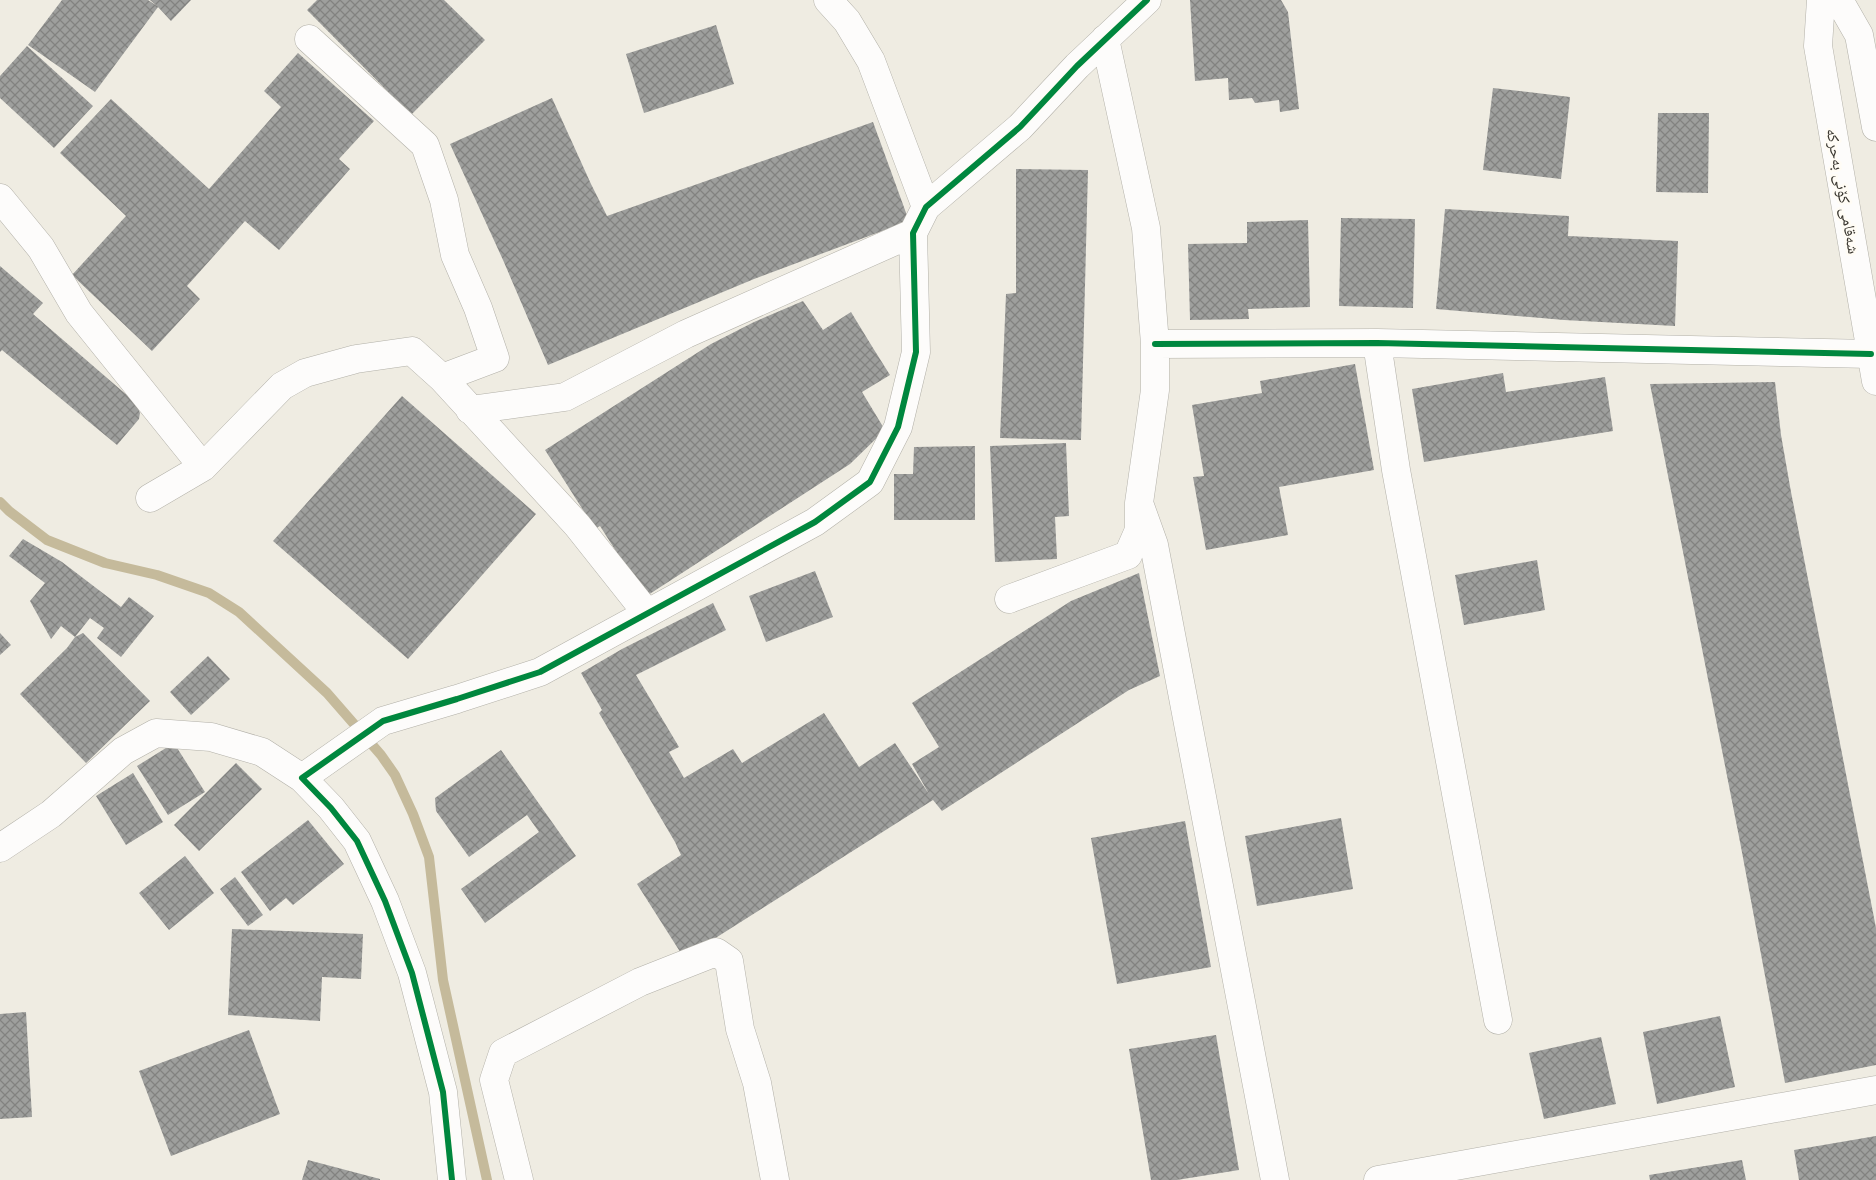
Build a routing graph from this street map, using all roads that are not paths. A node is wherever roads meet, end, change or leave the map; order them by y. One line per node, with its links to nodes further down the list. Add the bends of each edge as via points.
1 (828, 0): 9 (street, via 871,61)
2 (1147, 0): 6 (street)
3 (1821, 0): 13 (street, شەقامی کۆنی بەحرکە, via 1818,46)
4 (1839, 0): 7 (street, via 1859,34)
5 (309, 39): 14 (street, via 425,144 444,200 455,255 495,358)
6 (1105, 39): 9 (street, via 1020,127); 12 (street, via 1146,228)
7 (1876, 127)
8 (0, 198): 17 (street, via 41,248 79,313)
9 (926, 206): 10 (street)
10 (913, 233): 16 (street, via 686,334 565,398); 21 (street, via 916,352 898,427 870,482 815,522)
11 (1377, 343): 12 (street); 13 (street); 24 (street, via 1398,480)
12 (1155, 344): 19 (street, via 1155,390)
13 (1871, 354): 15 (street, شەقامی کۆنی بەحرکە)
14 (442, 378): 16 (street); 17 (street, via 412,351 356,359 306,373 282,386)
15 (1876, 382)
16 (470, 410): 21 (street, via 578,525)
17 (203, 467): 18 (street)
18 (150, 498)
19 (1139, 503): 20 (street, via 1139,530 1128,555); 29 (street, via 1154,545)
20 (1009, 599)
21 (646, 612): 22 (street, via 540,672 383,721)
22 (302, 778): 23 (street, via 262,752 211,737 156,733 123,751 51,814); 26 (street, via 357,841 389,910 412,973 443,1092)
23 (0, 848)
24 (1498, 1020)
25 (1876, 1090): 30 (street)
26 (452, 1180)
27 (520, 1180): 28 (street, via 494,1080 503,1052 640,982 716,952 729,961 740,1029 757,1083)
28 (775, 1180)
29 (1275, 1180)
30 (1378, 1180)

